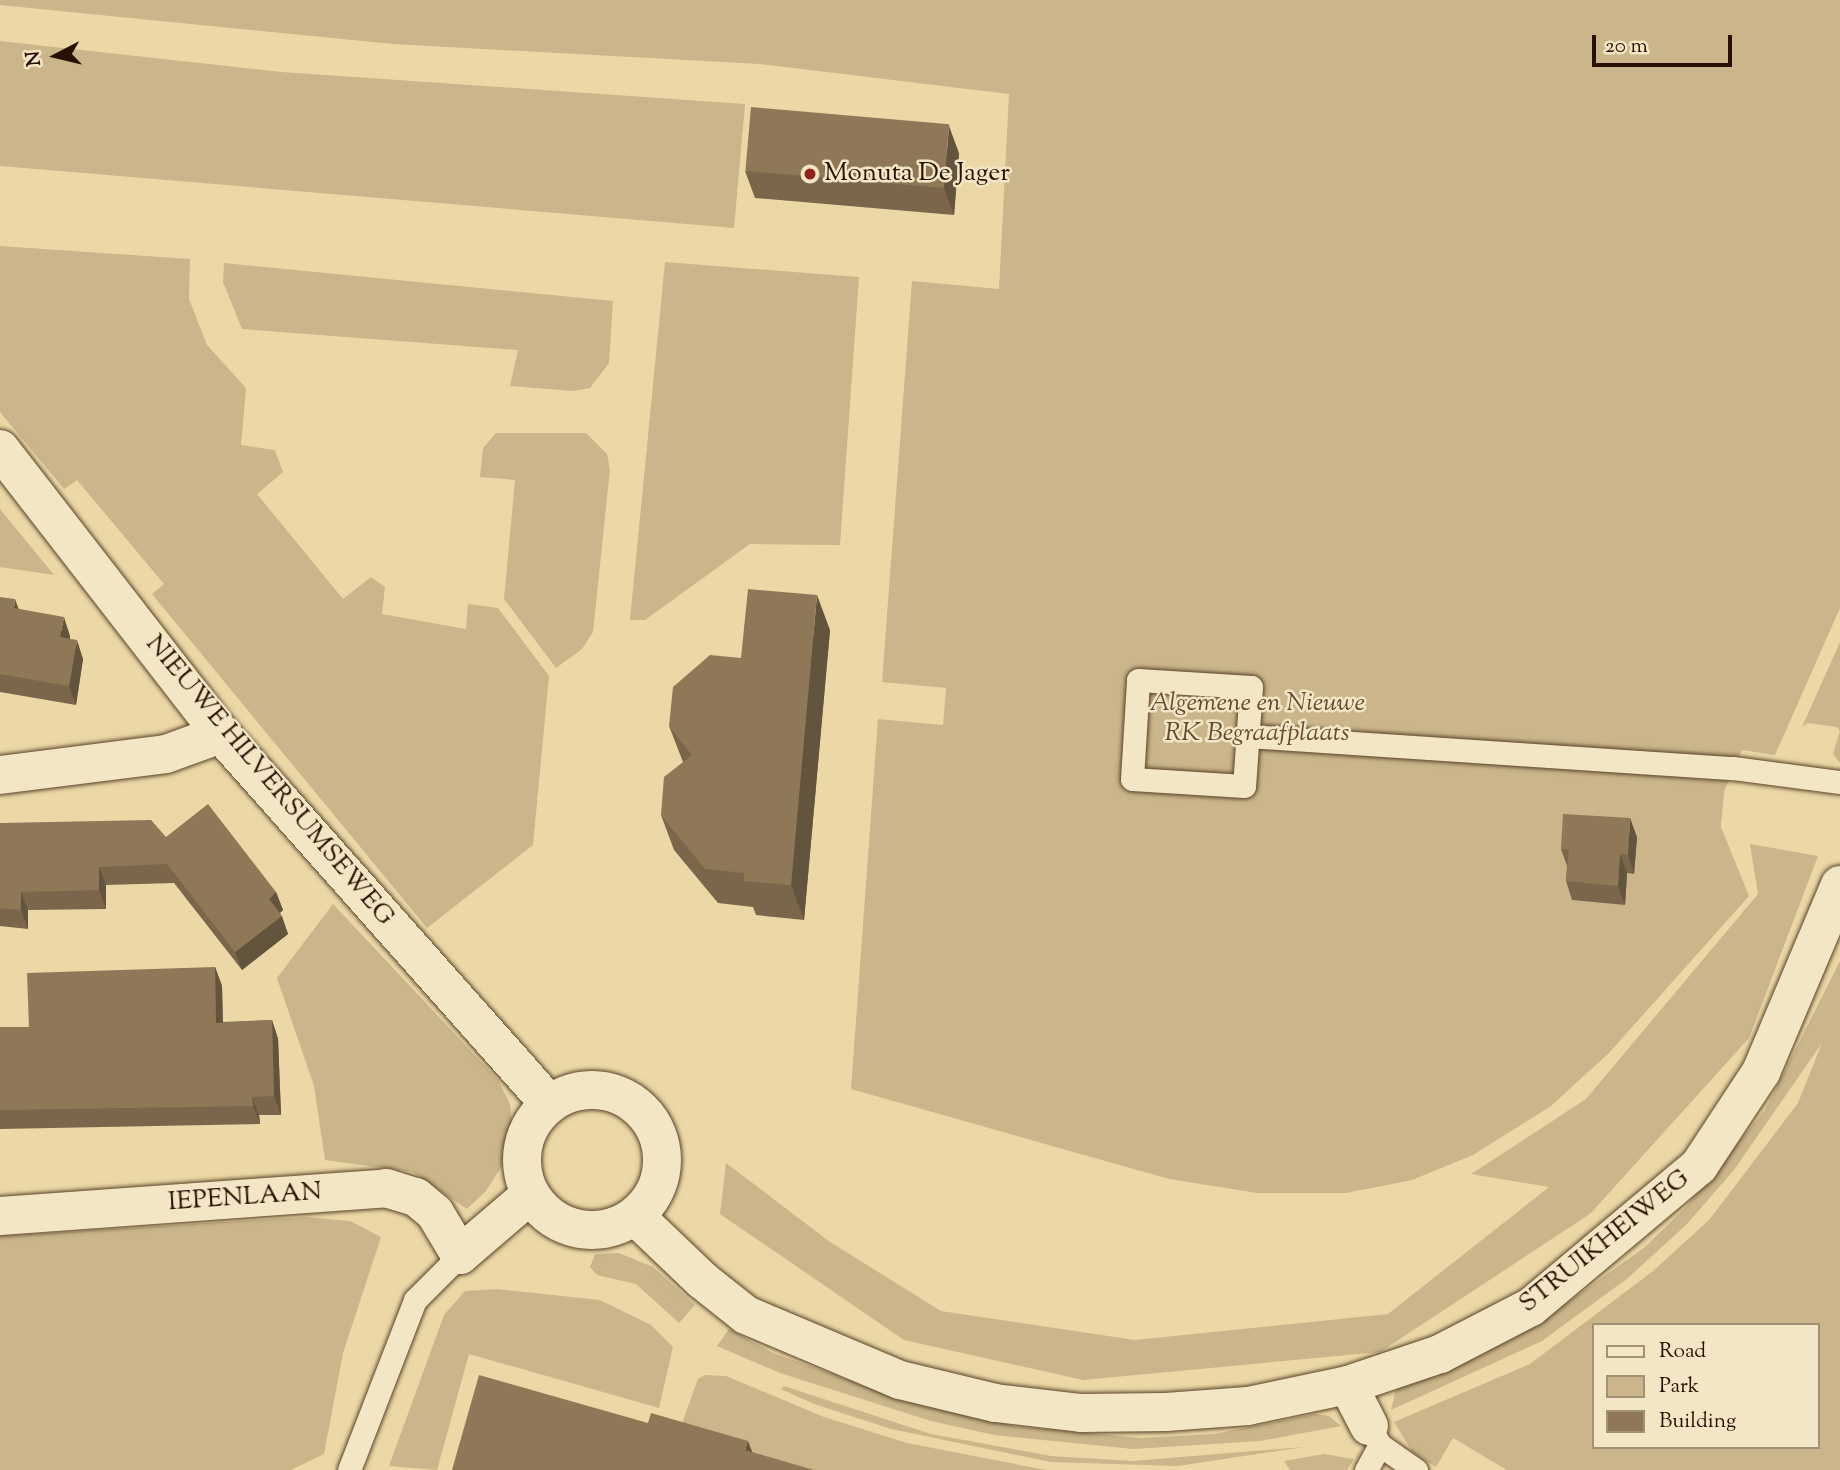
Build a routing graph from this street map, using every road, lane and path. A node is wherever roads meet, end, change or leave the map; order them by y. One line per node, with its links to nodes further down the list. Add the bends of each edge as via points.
1 (0, 449): 2 (street, NIEUWE HILVERSUMSEWEG)
2 (221, 734): 4 (street, via 166,754); 7 (street, NIEUWE HILVERSUMSEWEG)
3 (1248, 736): 3 (lane, via 1251,687 1138,680 1132,779 1244,786); 5 (lane, via 1733,768)
4 (0, 775)
5 (1840, 782)
6 (1840, 885): 12 (street, STRUIKHEIWEG, via 1761,1072 1699,1166 1531,1307 1440,1354)
7 (549, 1103): 8 (street, via 525,1136 521,1155); 10 (street, via 564,1095 598,1090 614,1093 643,1111 660,1140 662,1174 647,1204)
8 (530, 1195): 10 (street, via 545,1214 565,1226 589,1231 613,1228); 11 (street)
9 (0, 1216): 11 (street, IEPENLAAN, via 386,1188 416,1197 435,1213)
10 (635, 1216): 12 (street, STRUIKHEIWEG, via 746,1315 900,1380 995,1404 1081,1413 1166,1412 1248,1406)
11 (460, 1255): 14 (lane, via 415,1300)
12 (1348, 1385): 13 (street)
13 (1375, 1435): 15 (lane); 16 (lane)
14 (349, 1470)
15 (1366, 1470)
16 (1416, 1470)

